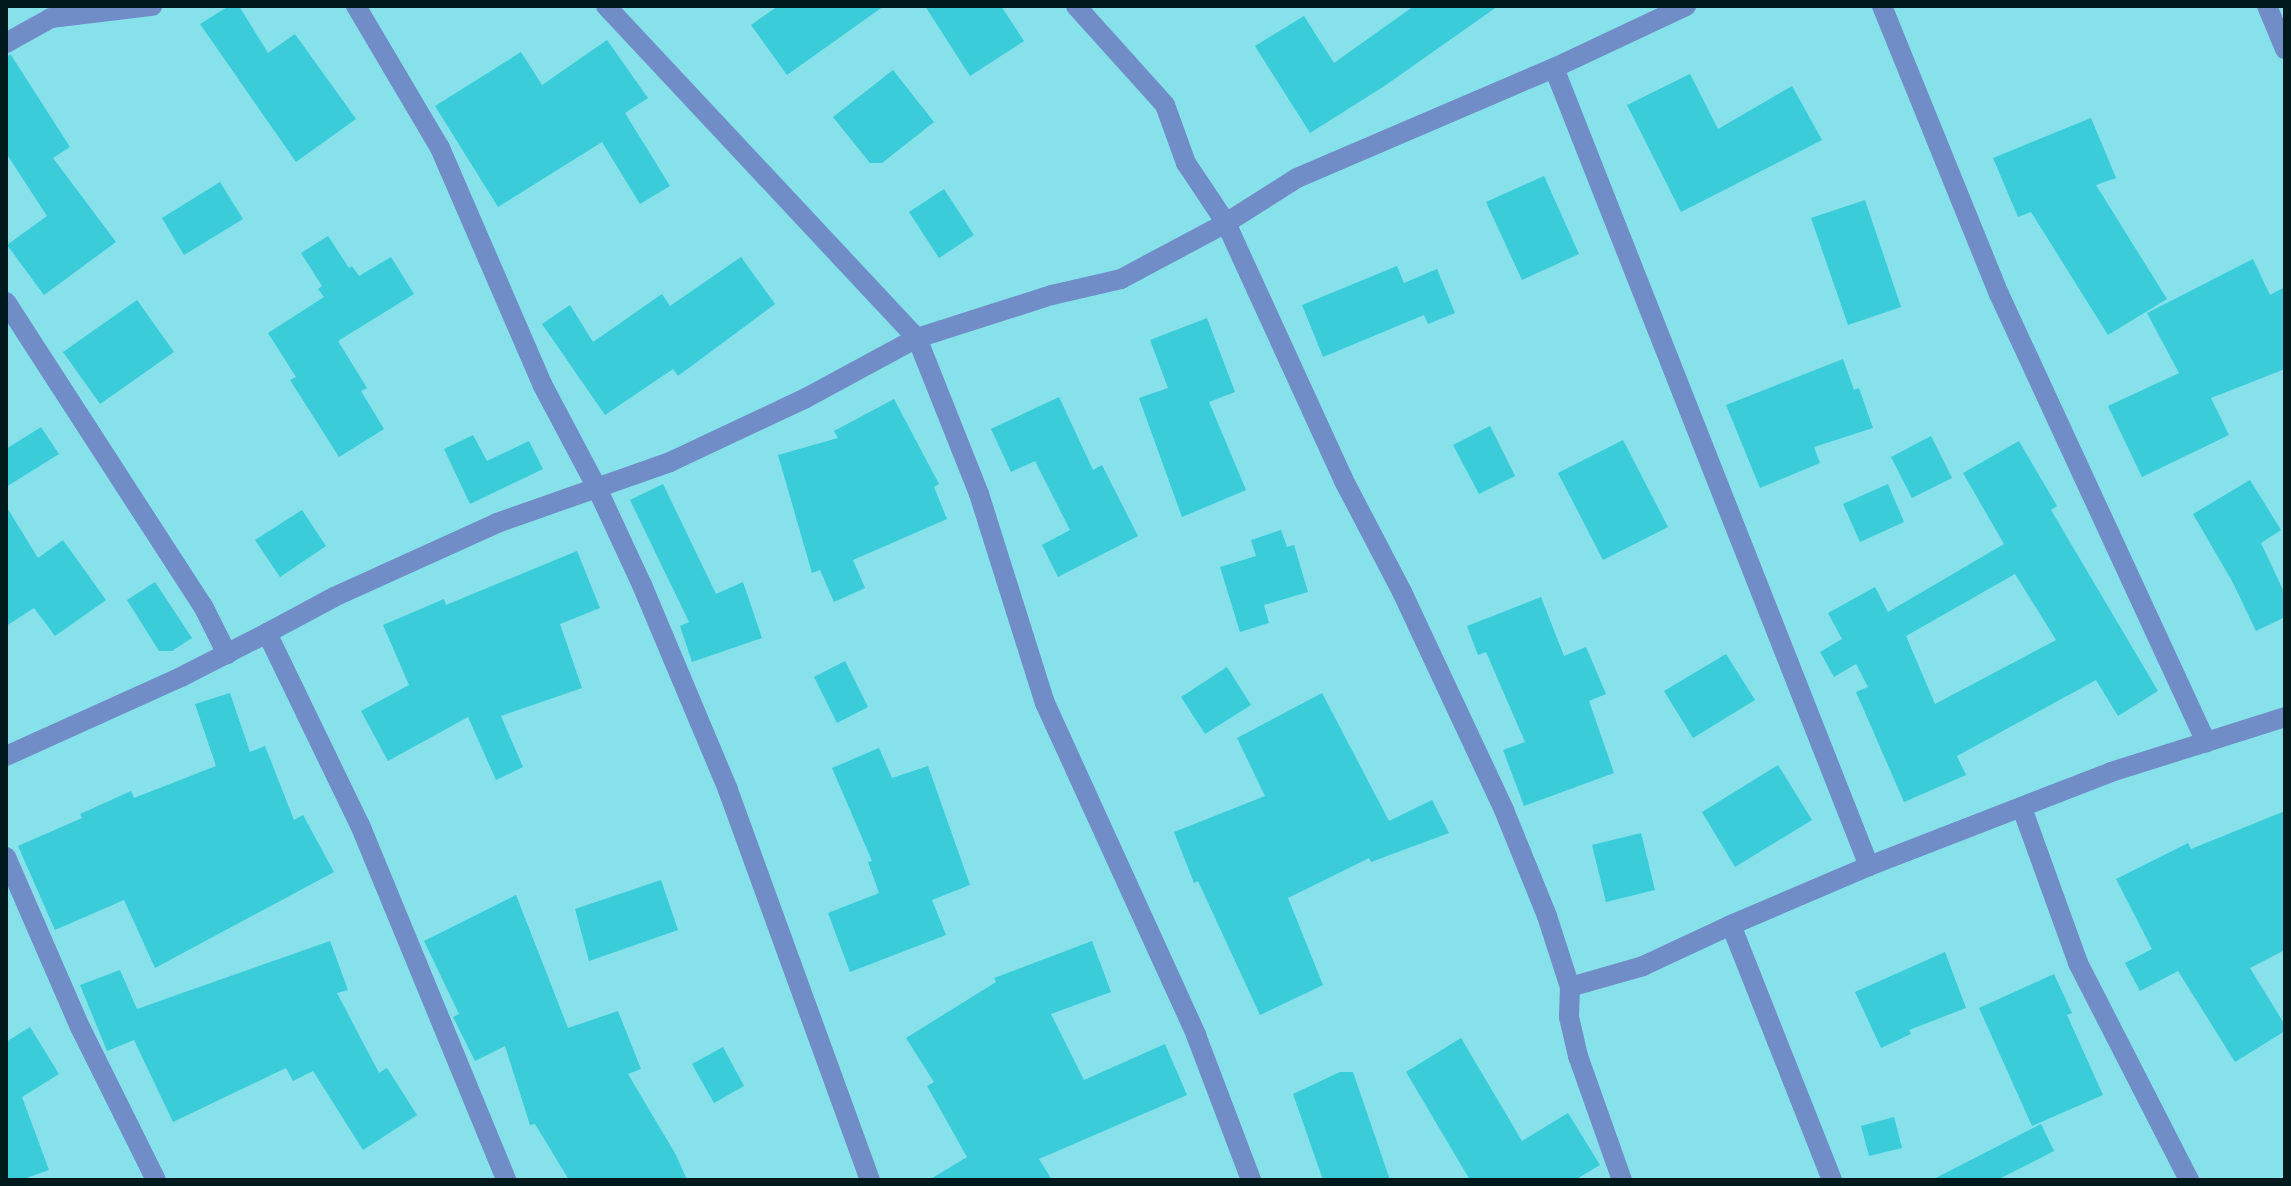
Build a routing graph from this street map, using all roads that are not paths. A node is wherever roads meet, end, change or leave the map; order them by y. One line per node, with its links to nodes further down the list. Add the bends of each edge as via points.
1 (152, 6): 8 (street)
2 (356, 6): 15 (street, via 440,148 542,384)
3 (606, 6): 14 (street)
4 (1076, 6): 12 (street, via 1165,105 1186,163)
5 (1686, 6): 11 (street)
6 (1882, 6): 19 (street, via 1999,294)
7 (2267, 6): 10 (street)
8 (49, 12): 9 (street)
9 (6, 43)
10 (2285, 49)
11 (1554, 68): 12 (street, via 1297,178); 23 (street)
12 (1226, 223): 14 (street, via 1121,279); 25 (street, via 1504,810)
13 (6, 302): 17 (street, via 203,606)
14 (917, 338): 15 (street, via 670,462); 29 (street, via 979,494 1045,703 1196,1035)
15 (596, 486): 16 (street, via 497,523); 28 (street, via 728,790)
16 (267, 633): 17 (street); 27 (street, via 360,825)
17 (227, 654): 20 (street)
18 (2285, 717): 19 (street)
19 (2206, 742): 21 (street)
20 (6, 756)
21 (2022, 808): 23 (street); 32 (street, via 2078,963)
22 (6, 857): 26 (street, via 80,1027)
23 (1869, 866): 24 (street)
24 (1731, 925): 25 (street, via 1643,966); 31 (street)
25 (1570, 987): 30 (street, via 1569,1017 1578,1056)
26 (156, 1180)
27 (506, 1180)
28 (870, 1180)
29 (1251, 1180)
30 (1622, 1180)
31 (1832, 1180)
32 (2189, 1180)

